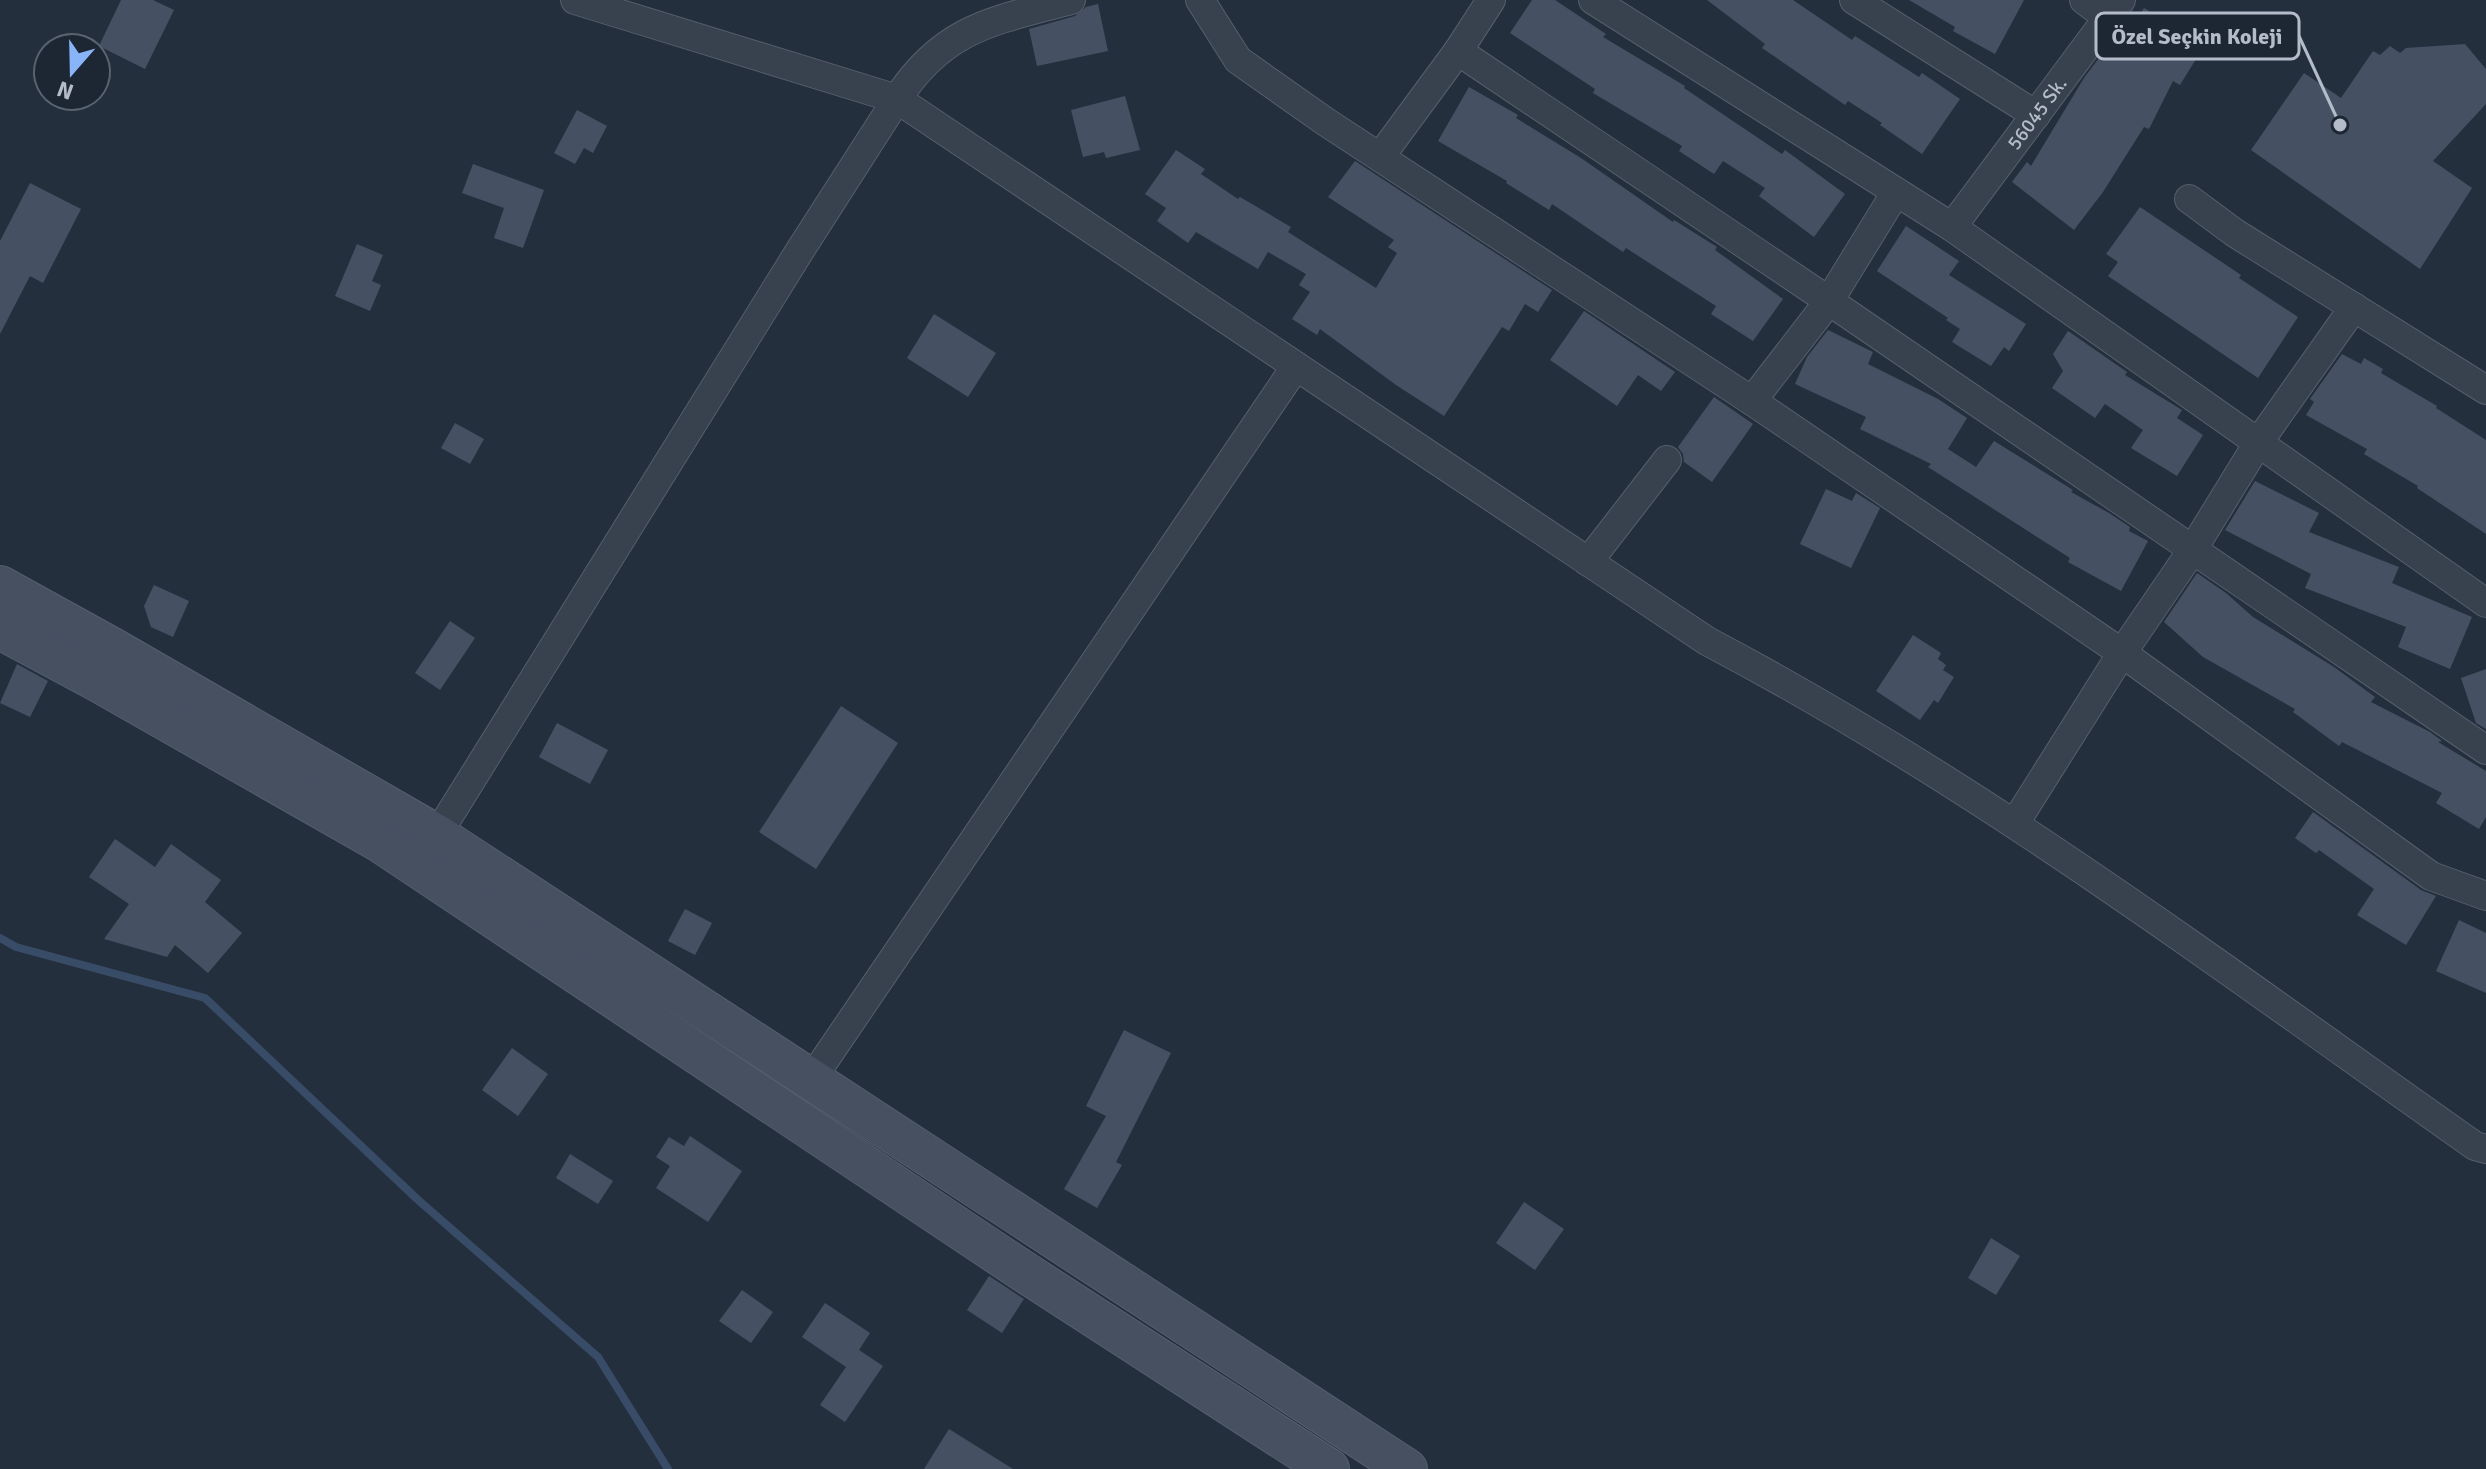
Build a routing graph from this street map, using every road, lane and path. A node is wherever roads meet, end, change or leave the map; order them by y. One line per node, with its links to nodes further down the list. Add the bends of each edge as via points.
1 (575, 0): 10 (street)
2 (1071, 0): 10 (street, via 987,22 957,37 931,55)
3 (1200, 0): 12 (street, via 1238,60)
4 (1491, 0): 9 (street)
5 (1593, 0): 13 (street)
6 (1854, 0): 11 (street)
7 (2084, 0): 8 (street)
8 (2115, 9): 11 (street, 56045 Sk.)
9 (1458, 51): 12 (street); 16 (street)
10 (897, 99): 18 (street); 31 (street)
11 (2036, 115): 15 (street, 56045 Sk.)
12 (1380, 157): 20 (street)
13 (1896, 192): 15 (street); 16 (street)
14 (2189, 199): 17 (street)
15 (1952, 227): 21 (street)
16 (1829, 301): 20 (street); 23 (street)
17 (2354, 307): 19 (street); 21 (street)
18 (1296, 366): 24 (street); 33 (street)
19 (2486, 390)
20 (1752, 401): 28 (street)
21 (2258, 443): 23 (street); 26 (street)
22 (1667, 460): 24 (street)
23 (2193, 549): 28 (street); 29 (street)
24 (1588, 562): 30 (street, via 1707,641 1797,689)
25 (0, 586): 31 (main road)
26 (2486, 603)
27 (0, 629): 35 (main road, via 380,842)
28 (2122, 653): 30 (street); 32 (street, via 2431,876)
29 (2486, 750)
30 (2015, 823): 34 (street)
31 (437, 835): 33 (main road)
32 (2486, 896)
33 (811, 1080): 36 (main road)
34 (2486, 1149)
35 (1329, 1469)
36 (1407, 1469)

